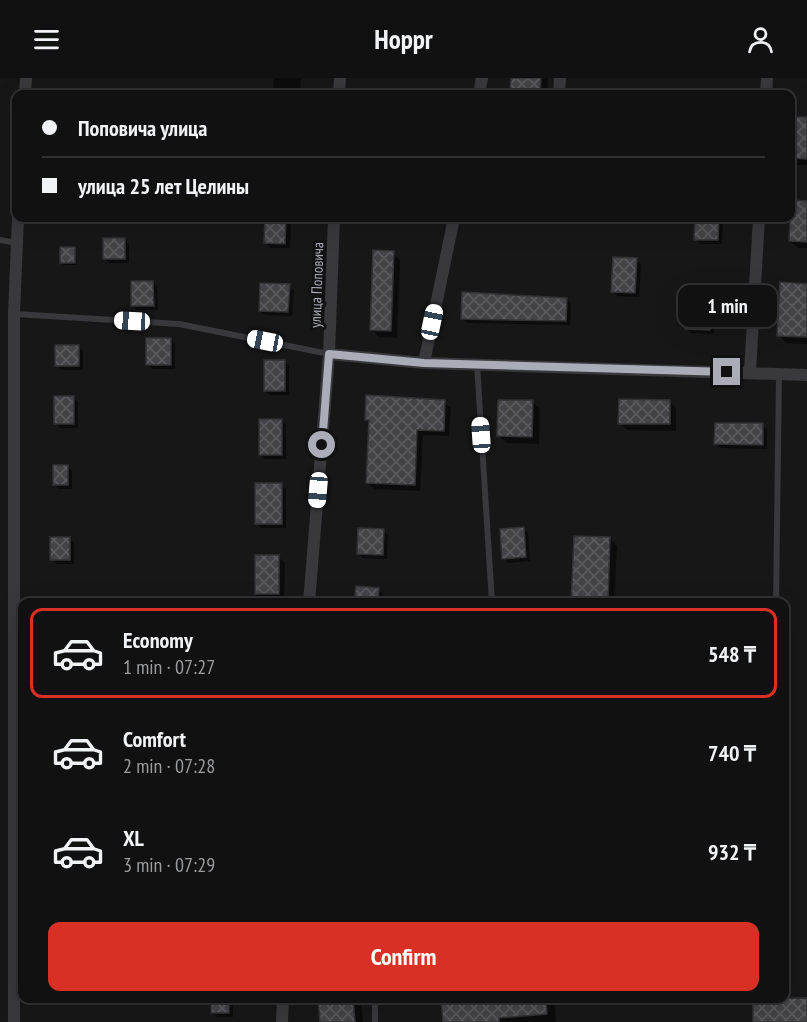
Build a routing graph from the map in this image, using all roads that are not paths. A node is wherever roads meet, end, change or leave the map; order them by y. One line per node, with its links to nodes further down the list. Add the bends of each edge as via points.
1 (18, 222): 6 (street)
2 (334, 222): 8 (street, улица Поповича)
3 (453, 222): 9 (street)
4 (759, 222): 11 (street)
5 (0, 240): 6 (lane)
6 (17, 243): 7 (street)
7 (14, 314): 8 (lane, via 179,324); 19 (street)
8 (329, 354): 9 (street); 14 (street, улица Поповича)
9 (424, 363): 10 (street)
10 (477, 364): 11 (street); 15 (lane)
11 (750, 372): 12 (street)
12 (778, 373): 13 (street); 16 (lane)
13 (807, 375)
14 (309, 598)
15 (492, 598)
16 (776, 598)
17 (283, 1003): 20 (street)
18 (375, 1003): 21 (lane)
19 (14, 1022)
20 (282, 1022)
21 (375, 1022)

